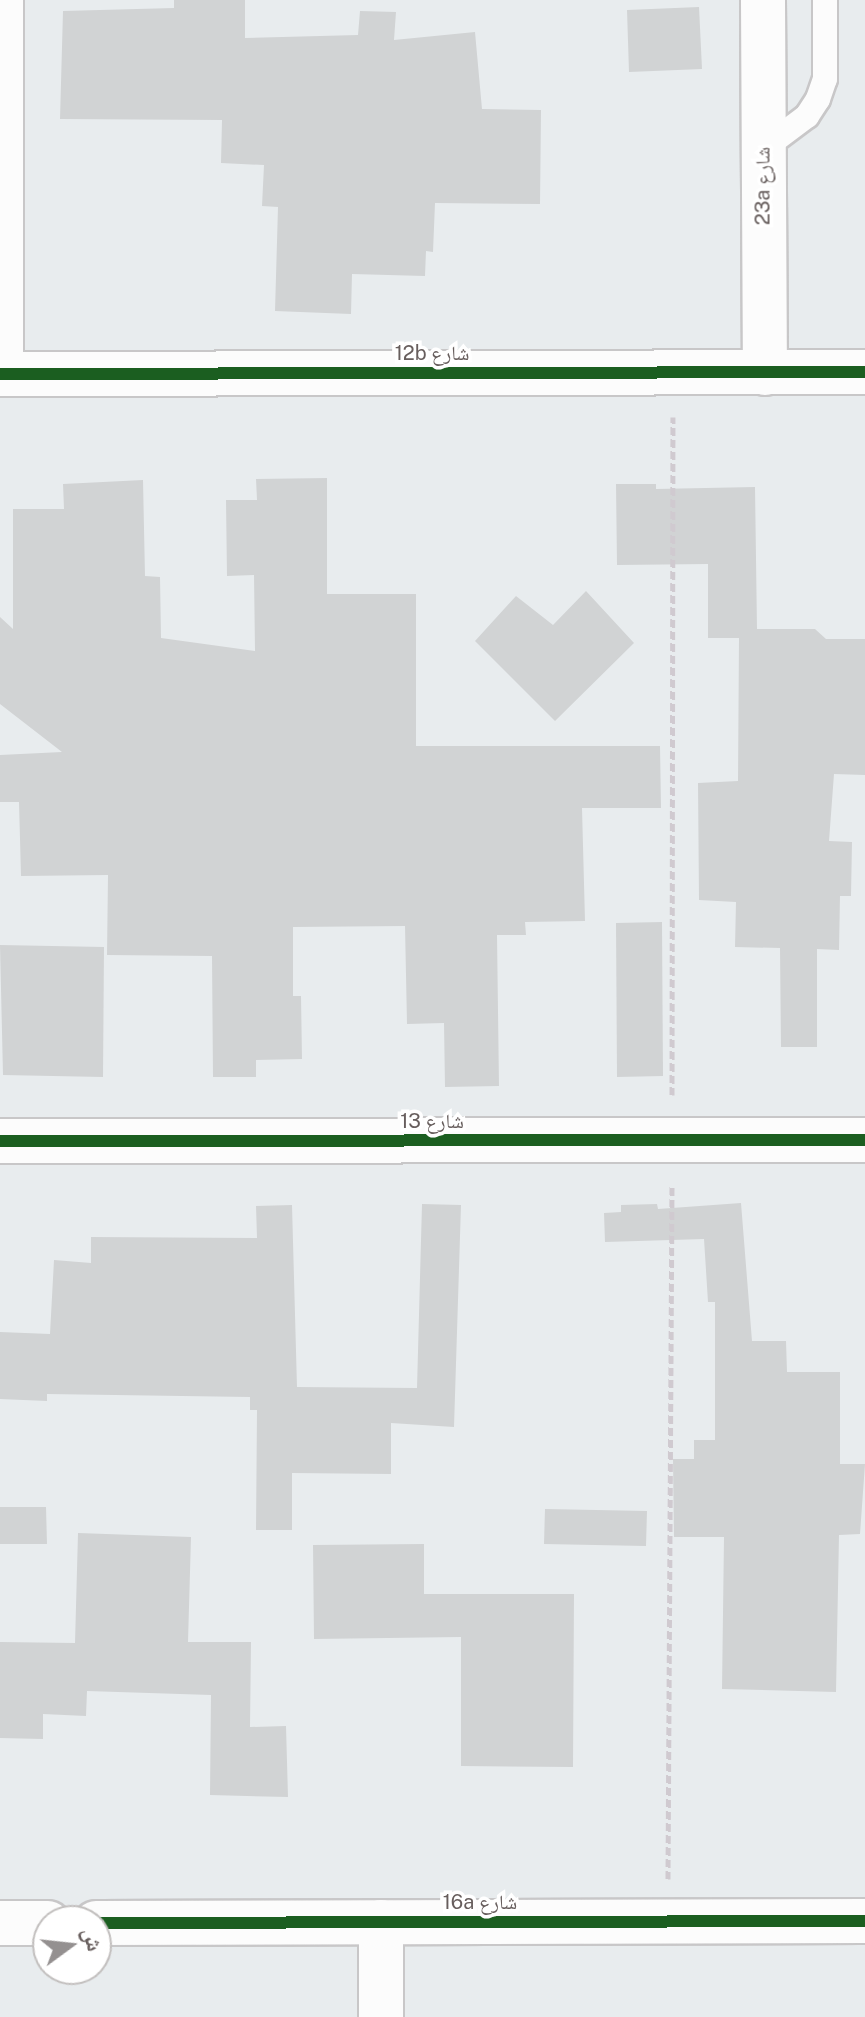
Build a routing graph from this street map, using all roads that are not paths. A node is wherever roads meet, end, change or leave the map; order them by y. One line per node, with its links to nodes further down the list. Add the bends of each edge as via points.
1 (1, 0): 7 (street)
2 (763, 0): 4 (street, 23a شارع)
3 (825, 0): 4 (lane, via 825,79 818,99 807,116)
4 (763, 149): 6 (street, 23a شارع)
5 (865, 372): 6 (street, 12b شارع)
6 (765, 373): 7 (street, 12b شارع)
7 (0, 374)
8 (865, 1140): 9 (street, شارع 13)
9 (0, 1141)
10 (865, 1921): 11 (street, 16a شارع)
11 (381, 1922): 14 (street, 16a شارع); 15 (street)
12 (0, 1923): 13 (street)
13 (32, 1923)
14 (112, 1923)
15 (381, 2017)

